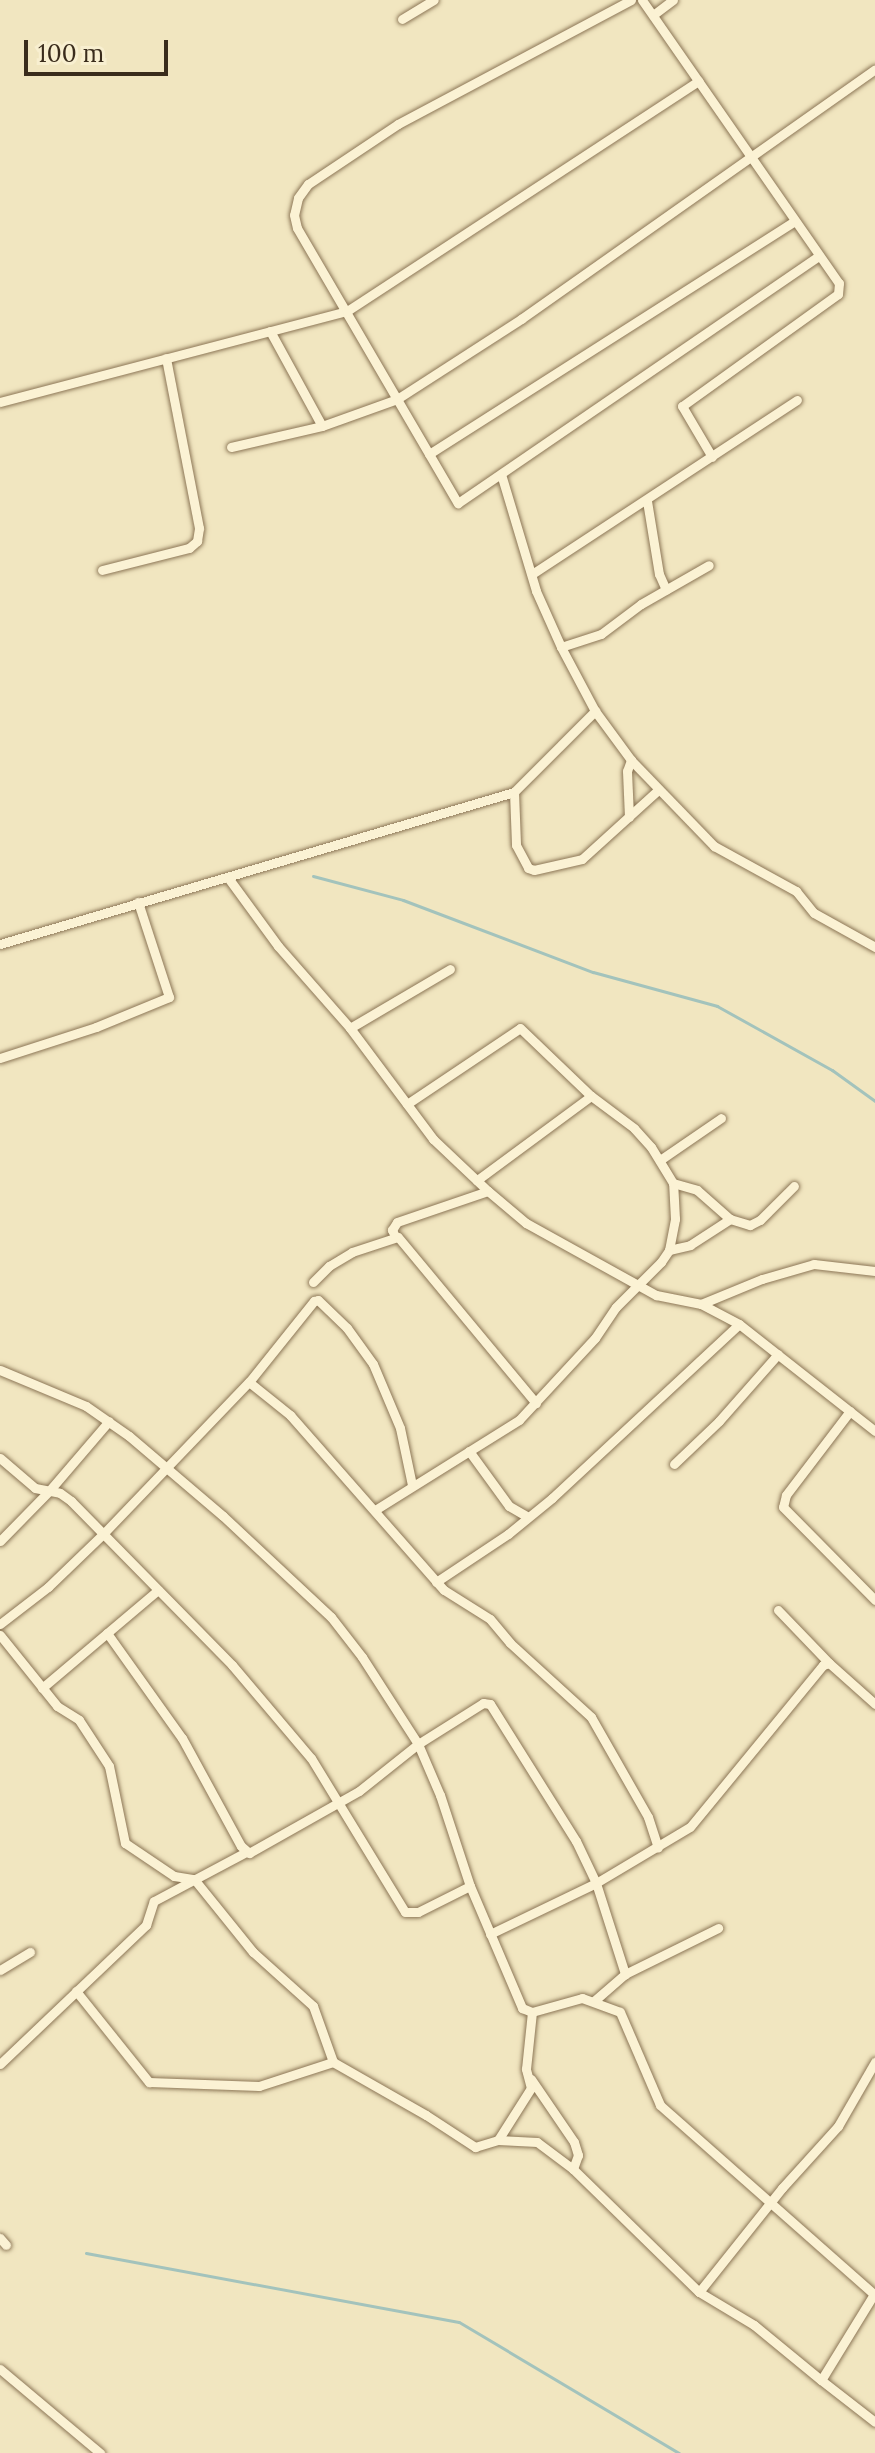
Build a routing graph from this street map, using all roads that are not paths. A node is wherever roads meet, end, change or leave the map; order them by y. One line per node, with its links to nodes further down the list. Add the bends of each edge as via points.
1 (434, 0): 6 (street)
2 (631, 0): 12 (street, via 398,124 308,184 298,198 297,228)
3 (642, 0): 5 (street)
4 (673, 0): 5 (street)
5 (653, 15): 8 (street)
6 (402, 19)
7 (875, 69): 9 (street)
8 (698, 81): 9 (street); 12 (street)
9 (750, 157): 10 (street); 15 (street, via 521,319)
10 (793, 222): 11 (street); 20 (street)
11 (819, 256): 21 (street, via 839,283 838,294 682,406); 22 (street)
12 (347, 311): 13 (street); 15 (street)
13 (270, 331): 14 (street); 18 (street)
14 (166, 358): 17 (street); 25 (street, via 199,528 197,541 189,548)
15 (397, 399): 18 (street); 20 (street)
16 (797, 400): 21 (street)
17 (0, 402)
18 (322, 426): 19 (street)
19 (231, 447)
20 (429, 454): 22 (street, via 458,503)
21 (712, 457): 23 (street)
22 (501, 474): 26 (street)
23 (647, 501): 26 (street); 27 (street)
24 (709, 565): 27 (street)
25 (102, 570)
26 (532, 574): 28 (street)
27 (666, 590): 28 (street, via 601,634)
28 (561, 647): 29 (street)
29 (595, 711): 30 (street); 32 (street)
30 (631, 760): 31 (street); 33 (street)
31 (657, 791): 33 (street); 37 (street, via 714,846 796,891 814,913)
32 (514, 792): 33 (street, via 516,845 534,870 582,859); 34 (street)
33 (629, 817)
34 (229, 879): 35 (street); 39 (street, via 278,946)
35 (138, 902): 36 (street); 40 (street, via 169,997)
36 (0, 944)
37 (875, 947)
38 (450, 969): 39 (street)
39 (350, 1028): 42 (street)
40 (0, 1058)
41 (591, 1096): 42 (street, via 520,1028); 44 (street, via 634,1128); 45 (street)
42 (407, 1104): 45 (street, via 433,1139)
43 (721, 1118): 44 (street)
44 (660, 1160): 46 (street)
45 (477, 1180): 48 (street)
46 (673, 1183): 49 (street, via 697,1190); 51 (street, via 675,1219)
47 (794, 1186): 49 (street, via 760,1220 744,1224)
48 (488, 1191): 50 (street, via 397,1222); 54 (street, via 526,1223)
49 (730, 1219): 51 (street, via 690,1245)
50 (395, 1236): 53 (street, via 352,1252); 60 (street)
51 (669, 1250): 54 (street)
52 (875, 1271): 55 (street, via 814,1264)
53 (313, 1282)
54 (638, 1284): 55 (street, via 674,1301); 60 (street)
55 (701, 1304): 56 (street)
56 (739, 1324): 57 (street); 71 (street)
57 (778, 1354): 61 (street); 66 (street)
58 (0, 1370): 62 (street)
59 (249, 1382): 67 (street); 68 (street, via 318,1300 373,1364 400,1428); 70 (street, via 290,1415)
60 (536, 1403): 64 (street)
61 (850, 1411): 63 (street); 76 (street, via 786,1495 783,1507)
62 (109, 1421): 67 (street); 69 (street)
63 (875, 1431)
64 (469, 1451): 68 (street); 71 (street, via 509,1506)
65 (0, 1458): 69 (street, via 26,1482)
66 (674, 1464)
67 (165, 1467): 72 (street); 84 (street, via 331,1617)
68 (412, 1485): 70 (street)
69 (49, 1491): 72 (street, via 71,1501); 73 (street)
70 (375, 1510): 74 (street)
71 (528, 1517): 74 (street)
72 (103, 1534): 75 (street); 78 (street)
73 (0, 1541)
74 (436, 1582): 86 (street, via 490,1619 591,1717 648,1817)
75 (158, 1590): 79 (street); 85 (street, via 297,1738)
76 (875, 1600)
77 (778, 1610): 81 (street)
78 (0, 1624)
79 (107, 1633): 82 (street); 87 (street, via 182,1738)
80 (0, 1635): 82 (street)
81 (829, 1663): 83 (street); 86 (street, via 690,1827)
82 (42, 1688): 88 (street, via 79,1720 109,1766 125,1843 174,1876)
83 (875, 1704)
84 (418, 1744): 85 (street); 89 (street, via 483,1703 490,1704 562,1814); 90 (street)
85 (339, 1803): 87 (street); 90 (street, via 405,1912 418,1912)
86 (658, 1847): 89 (street)
87 (246, 1852): 88 (street)
88 (194, 1879): 96 (street, via 154,1901 146,1925); 99 (street, via 253,1952 313,2006)
89 (596, 1883): 92 (street); 95 (street)
90 (470, 1886): 92 (street)
91 (718, 1928): 95 (street)
92 (490, 1934): 98 (street, via 516,1997)
93 (30, 1952): 94 (street)
94 (0, 1970)
95 (625, 1974): 97 (street)
96 (76, 1991): 99 (street, via 149,2082 259,2086); 101 (street)
97 (594, 2001): 98 (street, via 582,1998); 105 (street, via 620,2012 660,2105)
98 (532, 2012): 102 (street)
99 (333, 2062): 103 (street, via 475,2147)
100 (875, 2062): 105 (street, via 838,2126)
101 (0, 2064)
102 (526, 2069): 103 (street, via 531,2088); 104 (street, via 574,2142 578,2155)
103 (498, 2140): 104 (street, via 537,2142)
104 (573, 2169): 106 (street)
105 (772, 2202): 106 (street); 108 (street, via 874,2294)
106 (699, 2292): 108 (street, via 754,2325)
107 (0, 2369): 110 (street)
108 (821, 2380): 109 (street)
109 (875, 2422)
110 (100, 2453)

